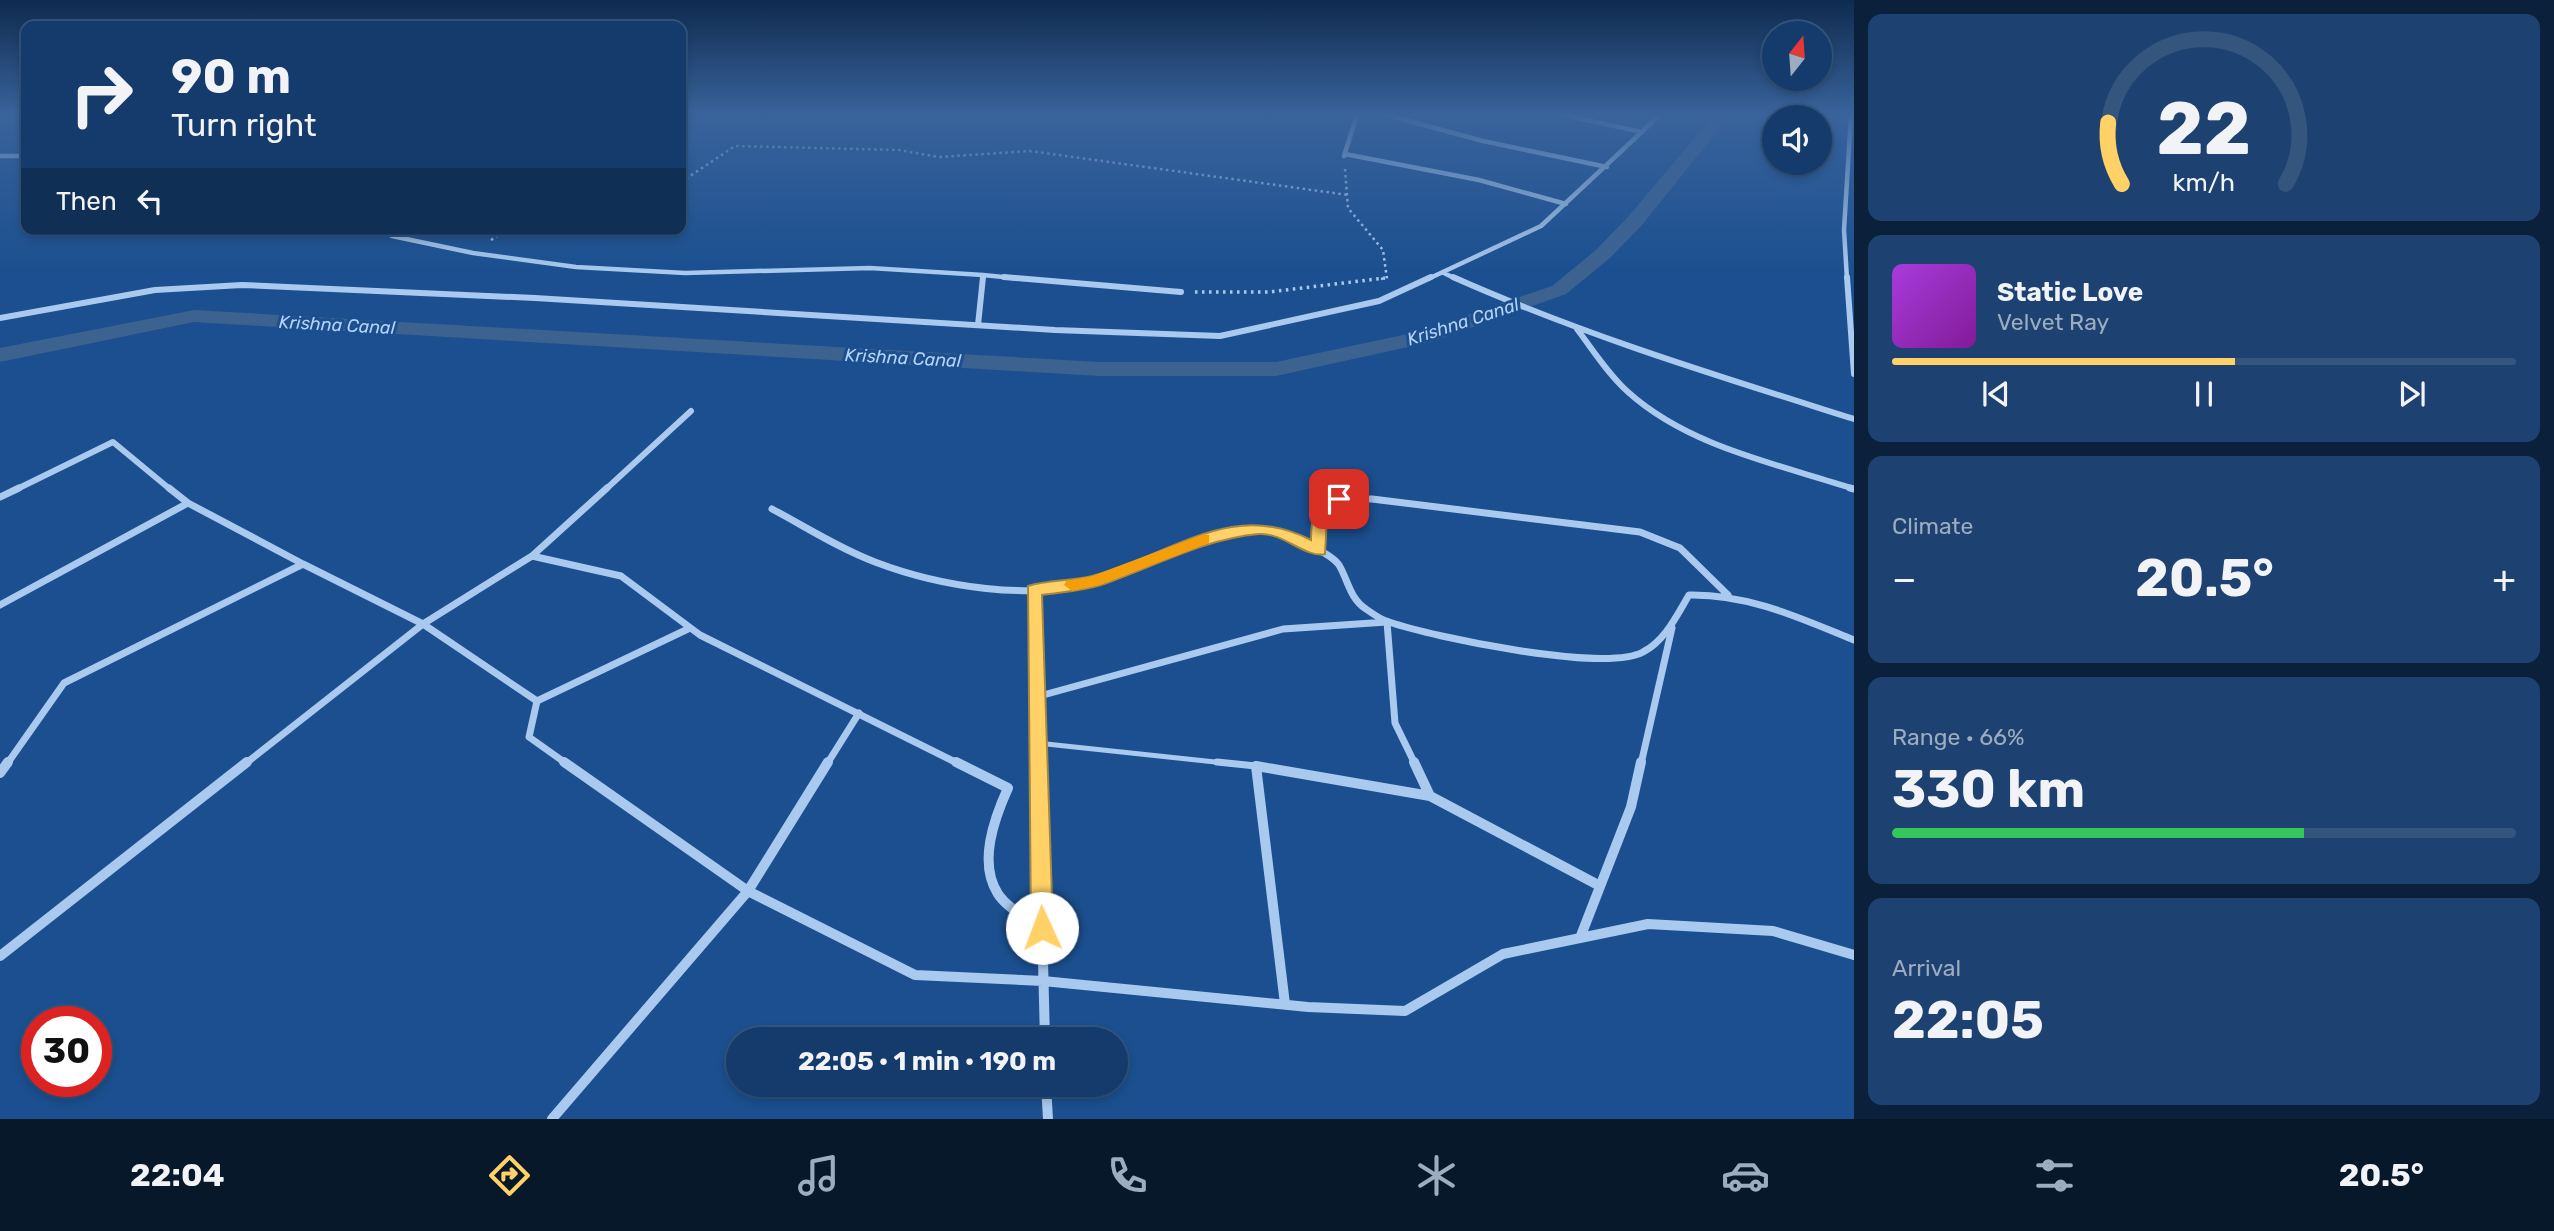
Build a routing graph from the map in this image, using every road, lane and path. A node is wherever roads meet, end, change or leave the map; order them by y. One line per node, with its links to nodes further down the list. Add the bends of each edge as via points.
1 (706, 167): 7 (path)
2 (1147, 167): 10 (path)
3 (1345, 167): 10 (path)
4 (1410, 167): 11 (street)
5 (1607, 167): 11 (street)
6 (1850, 167): 8 (street)
7 (686, 180)
8 (1846, 183): 9 (lane); 18 (street, via 1844,230)
9 (1854, 185)
10 (1348, 195): 15 (path, via 1348,208 1383,250)
11 (1566, 204): 13 (street, via 1541,226)
12 (390, 235): 14 (street, via 473,254 576,267 685,273 870,268)
13 (1444, 273): 17 (street); 21 (street)
14 (983, 275): 16 (street); 20 (street)
15 (1385, 278): 16 (path, via 1269,292); 17 (path)
16 (1181, 292)
17 (1401, 292): 20 (street, via 1379,301 1220,336)
18 (1851, 292): 22 (street)
19 (0, 317): 20 (street, via 155,289 242,285)
20 (978, 325)
21 (1577, 329): 25 (street); 26 (street, via 1628,392 1663,418 1696,436)
22 (1854, 359): 23 (street)
23 (1854, 374)
24 (691, 411): 31 (street)
25 (1854, 419)
26 (1854, 489)
27 (0, 498): 28 (street, via 113,442)
28 (188, 503): 32 (street); 35 (street)
29 (772, 509): 33 (street, via 874,562 953,586)
30 (1319, 550): 33 (street, via 1265,528 1223,532 1094,581); 34 (street, via 1319,518 1325,505 1339,499 1372,499 1640,532 1680,548); 36 (street, via 1338,563 1362,607)
31 (532, 556): 37 (street); 38 (street, via 621,576)
32 (303, 564): 37 (street); 46 (street, via 64,684)
33 (1034, 590): 41 (street)
34 (1728, 595): 39 (street, via 1689,595); 40 (street)
35 (0, 605)
36 (1387, 622): 39 (street, via 1574,658 1612,660 1641,654); 41 (street, via 1283,629); 47 (street, via 1395,723)
37 (423, 624): 42 (street); 53 (street)
38 (690, 628): 42 (street); 43 (street)
39 (1672, 628): 48 (street, via 1631,807)
40 (1854, 640)
41 (1036, 697): 44 (street)
42 (537, 701): 49 (street, via 529,737)
43 (859, 713): 49 (street); 50 (street, via 1008,788 995,814 989,874 999,896)
44 (1037, 743): 45 (lane); 50 (street)
45 (1256, 766): 47 (street); 55 (street)
46 (0, 773)
47 (1430, 796): 48 (street)
48 (1600, 886): 51 (street)
49 (748, 891): 54 (street, via 915,975); 58 (street)
50 (1042, 928): 54 (street)
51 (1580, 938): 52 (street, via 1648,924 1773,930); 55 (street, via 1503,954 1405,1010)
52 (1854, 955)
53 (0, 956)
54 (1043, 981): 55 (street); 56 (street)
55 (1285, 1004)
56 (1045, 1027)
57 (1047, 1097): 59 (street)
58 (552, 1119)
59 (1048, 1119)

